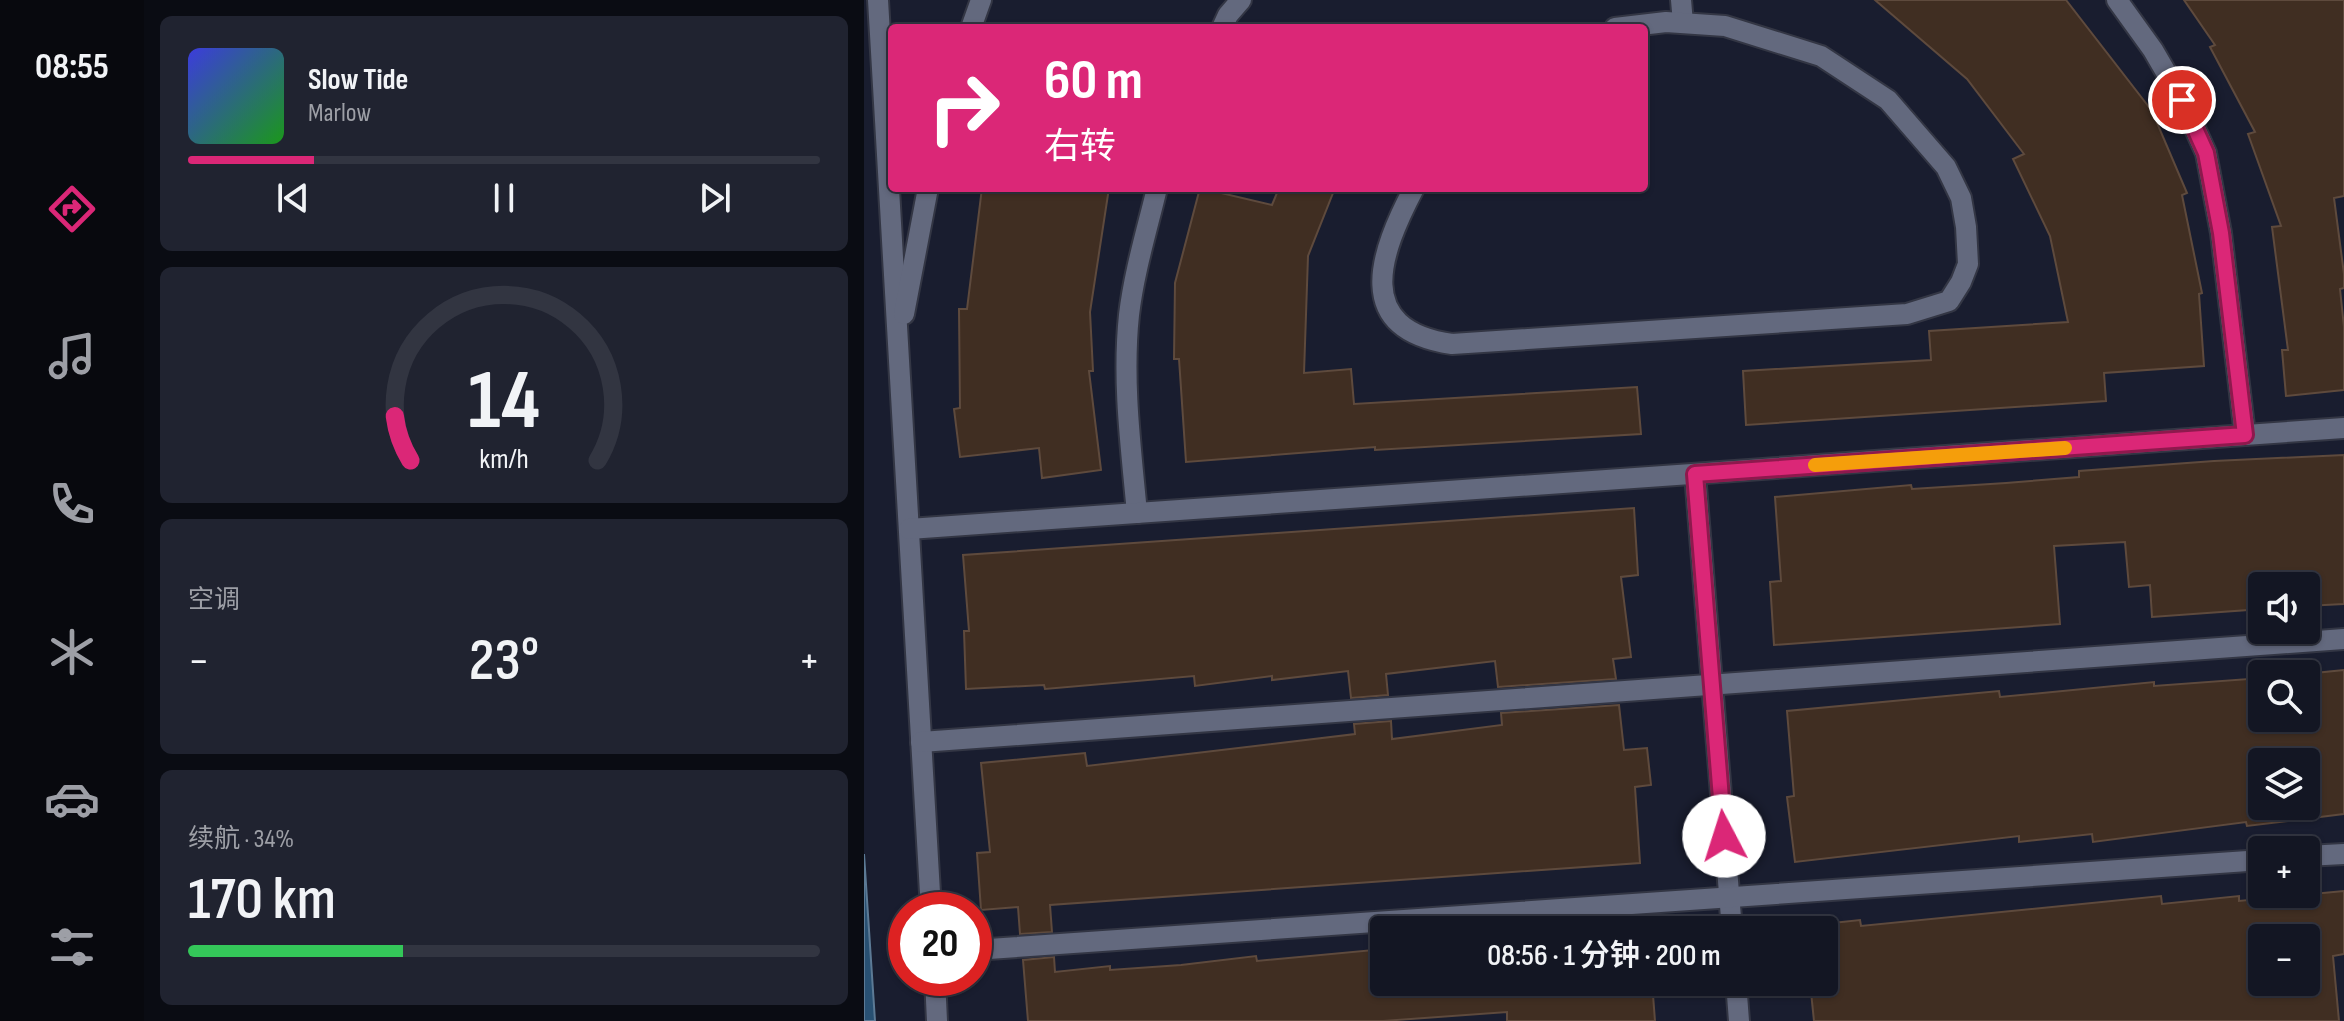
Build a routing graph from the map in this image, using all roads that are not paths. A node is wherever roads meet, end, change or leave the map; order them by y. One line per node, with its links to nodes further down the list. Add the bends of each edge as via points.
1 (878, 0): 10 (lane)
2 (981, 0): 7 (lane)
3 (1241, 0): 8 (lane)
4 (1681, 0): 6 (lane)
5 (2117, 0): 17 (lane, via 2175,87 2206,153)
6 (1683, 23): 9 (lane); 14 (lane, via 1725,26 1821,56 1888,100 1946,167 1961,198 1968,264 1949,301 1907,314 1452,344 1425,340 1400,325 1381,291 1393,229)
7 (972, 24)
8 (1224, 24)
9 (1648, 24)
10 (888, 172)
11 (889, 192): 15 (lane)
12 (927, 192): 15 (lane)
13 (1156, 192): 19 (lane, via 1129,315 1126,377)
14 (1412, 192)
15 (898, 344): 20 (lane)
16 (2344, 428): 17 (lane)
17 (2245, 435): 18 (lane)
18 (1695, 474): 19 (lane); 22 (lane)
19 (1137, 513): 20 (lane)
20 (909, 529): 23 (lane)
21 (2344, 639): 22 (lane)
22 (1712, 685): 23 (lane); 28 (lane)
23 (921, 742): 27 (lane)
24 (2344, 854): 25 (lane)
25 (2320, 855)
26 (2248, 861): 28 (lane)
27 (930, 892)
28 (1729, 897): 29 (lane); 30 (lane)
29 (1731, 916)
30 (992, 949)
31 (936, 996): 33 (lane)
32 (1737, 996): 34 (lane)
33 (937, 1021)
34 (1739, 1021)

